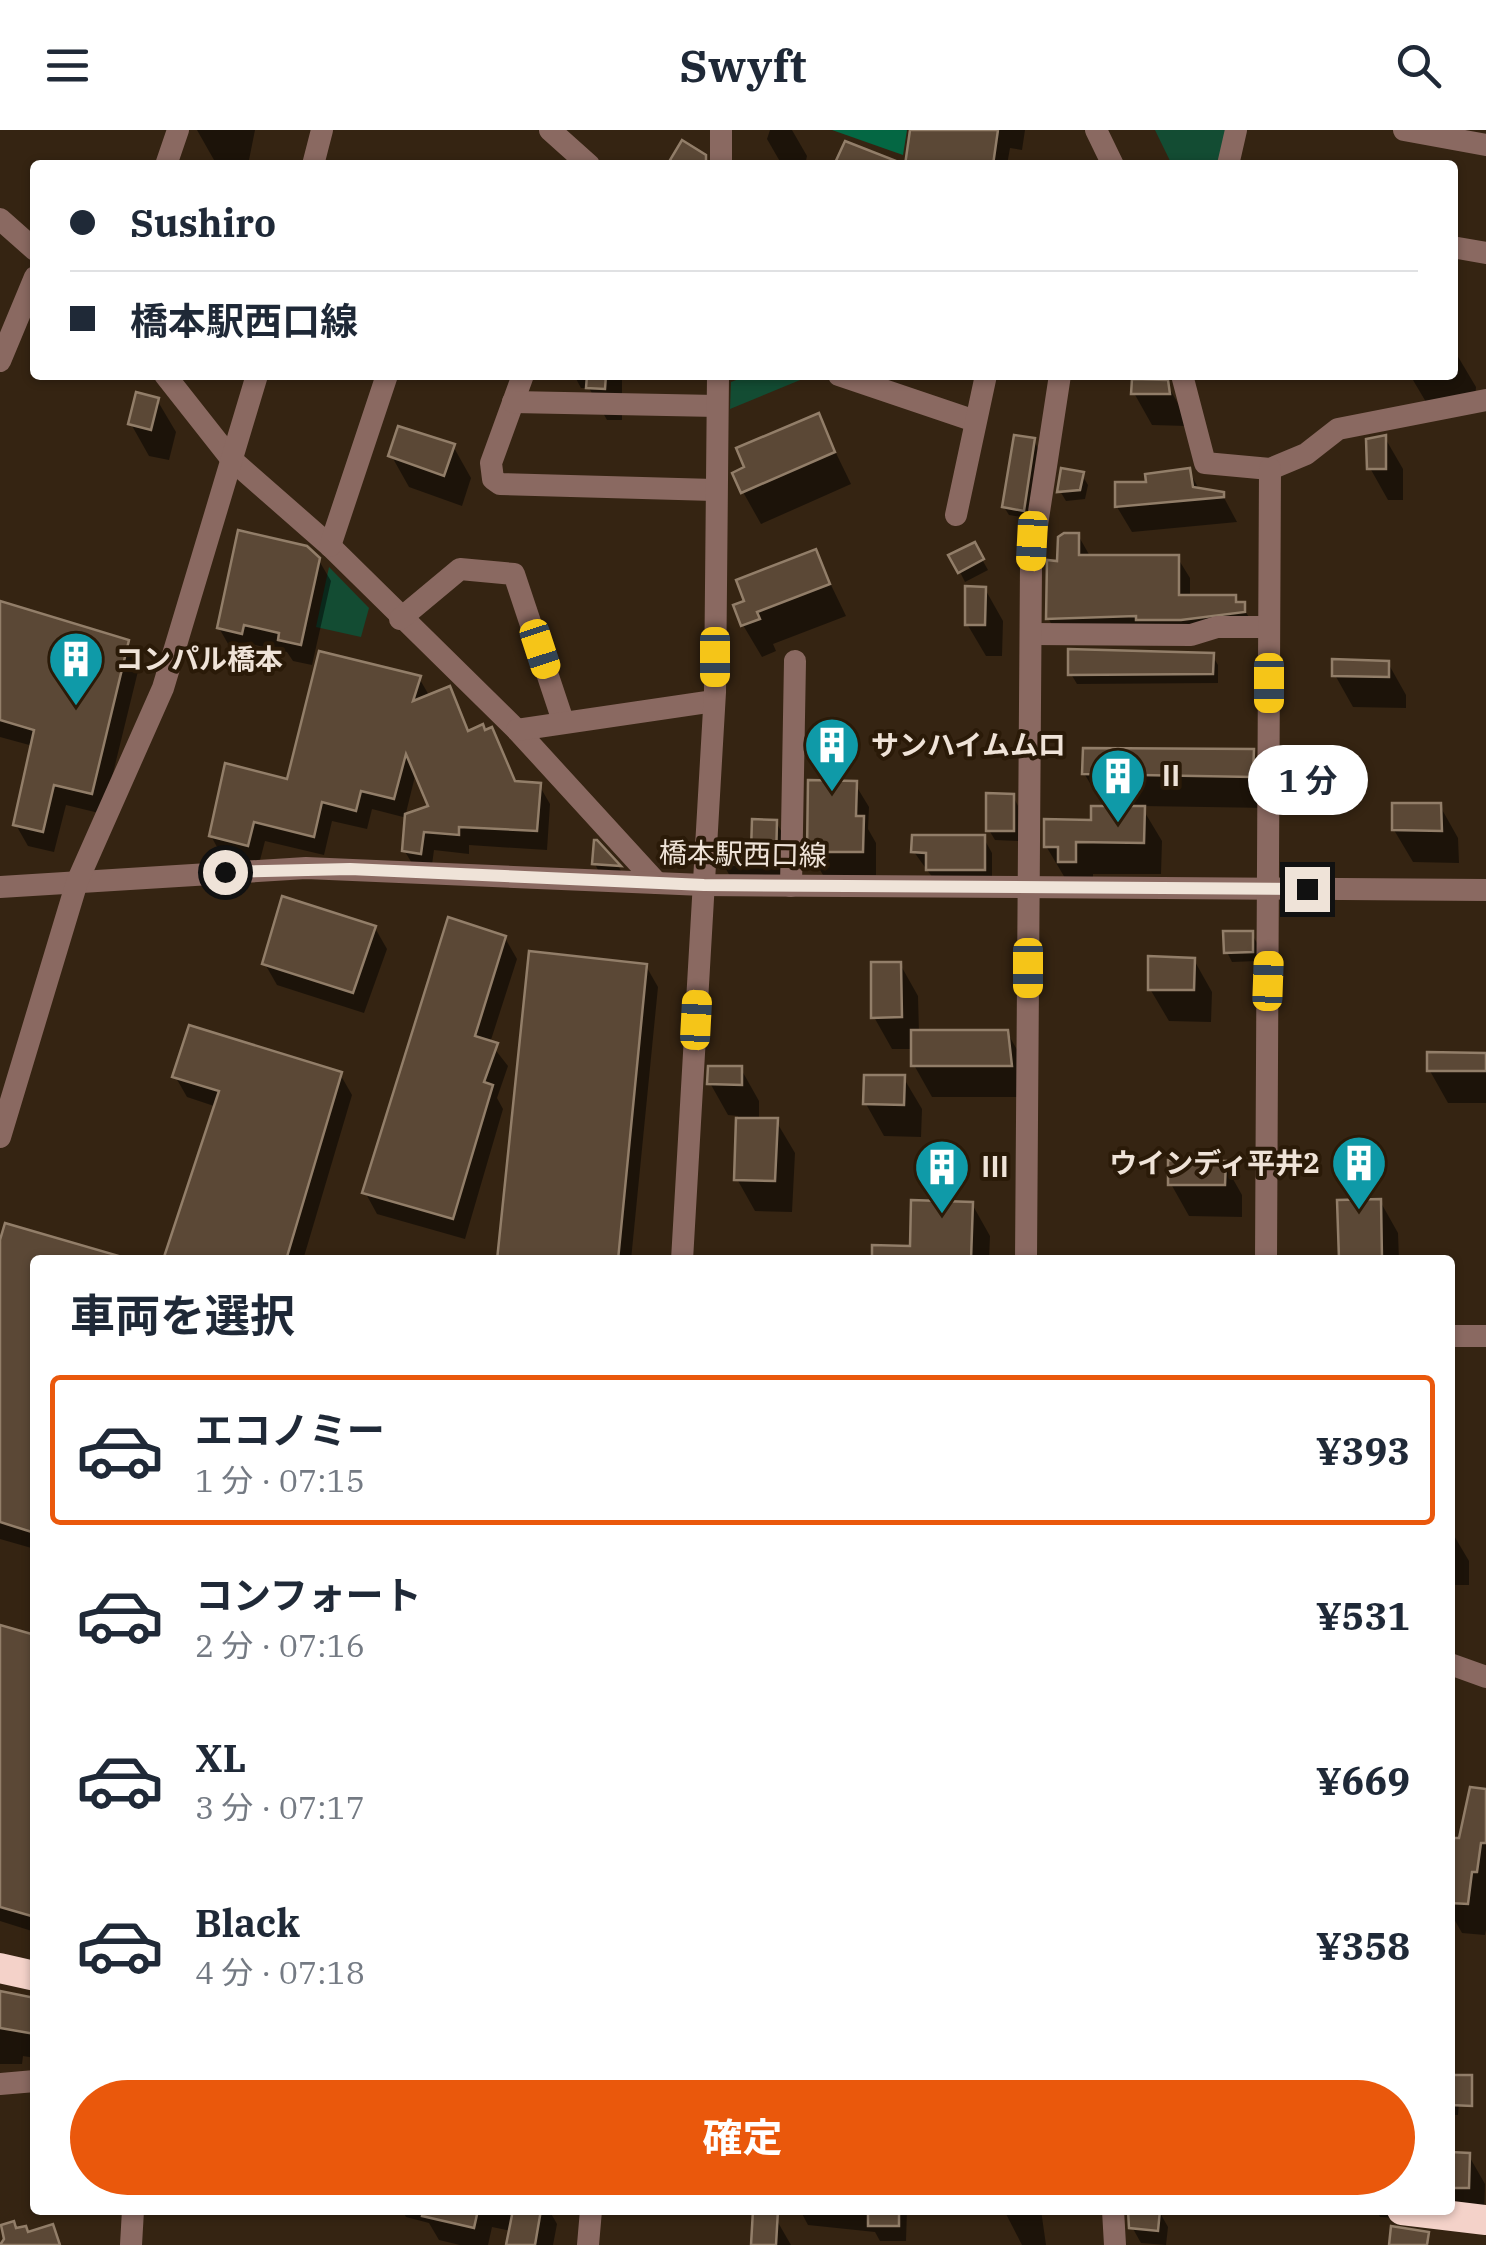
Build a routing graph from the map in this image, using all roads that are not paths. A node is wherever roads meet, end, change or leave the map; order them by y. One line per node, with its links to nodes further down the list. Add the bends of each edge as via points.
1 (178, 130): 9 (street)
2 (322, 130): 10 (street)
3 (550, 130): 11 (street)
4 (721, 130): 12 (street)
5 (1096, 130): 13 (street)
6 (1236, 130): 14 (street)
7 (1404, 130): 8 (street)
8 (1486, 145)
9 (168, 160)
10 (315, 160)
11 (583, 160)
12 (720, 160)
13 (1111, 160)
14 (1229, 160)
15 (0, 219): 16 (street)
16 (30, 246)
17 (1458, 248): 18 (street)
18 (1486, 253)
19 (30, 289): 20 (street)
20 (0, 360)
21 (168, 380): 34 (street)
22 (256, 380): 34 (street)
23 (386, 380): 38 (street)
24 (521, 380): 31 (street)
25 (718, 380): 32 (street)
26 (854, 380): 33 (street)
27 (985, 380): 33 (street)
28 (1059, 380): 41 (street, via 1032,541)
29 (1183, 380): 35 (street, via 1206,463)
30 (1486, 400): 35 (street, via 1338,429 1306,454)
31 (513, 402): 32 (street); 36 (street, via 491,463 500,484)
32 (717, 406): 36 (street)
33 (975, 421): 37 (street)
34 (232, 460): 38 (street); 46 (street, via 158,700)
35 (1270, 469): 40 (street)
36 (714, 490): 43 (street)
37 (956, 515)
38 (330, 546): 39 (street)
39 (400, 619): 44 (street, via 460,569 514,574); 45 (street)
40 (1269, 627): 41 (street, via 1191,635); 52 (street)
41 (1031, 634): 50 (street)
42 (795, 661): 49 (street)
43 (714, 701): 44 (street); 48 (street)
44 (562, 721): 45 (street)
45 (517, 730): 47 (street)
46 (77, 882): 47 (street, 橋本駅西口線, via 306,868); 51 (street, 橋本駅西口線); 54 (street)
47 (657, 883): 48 (street, 橋本駅西口線)
48 (704, 885): 49 (street, 橋本駅西口線); 55 (street)
49 (792, 886): 50 (street, 橋本駅西口線)
50 (1028, 886): 52 (street, 橋本駅西口線); 56 (street)
51 (0, 888)
52 (1268, 889): 53 (street, 橋本駅西口線); 57 (street)
53 (1486, 890)
54 (0, 1136)
55 (682, 1255)
56 (1026, 1255)
57 (1266, 1255)
58 (1455, 1336): 59 (street)
59 (1486, 1336)
60 (1455, 1666): 61 (street)
61 (1486, 1677)
62 (0, 1968): 63 (highway)
63 (30, 1975)
64 (30, 2081): 65 (street)
65 (0, 2084)
66 (133, 2215): 71 (street)
67 (591, 2215): 72 (street)
68 (1113, 2215): 73 (street)
69 (1444, 2215): 70 (highway)
70 (1486, 2220)
71 (131, 2245)
72 (588, 2245)
73 (1116, 2245)

